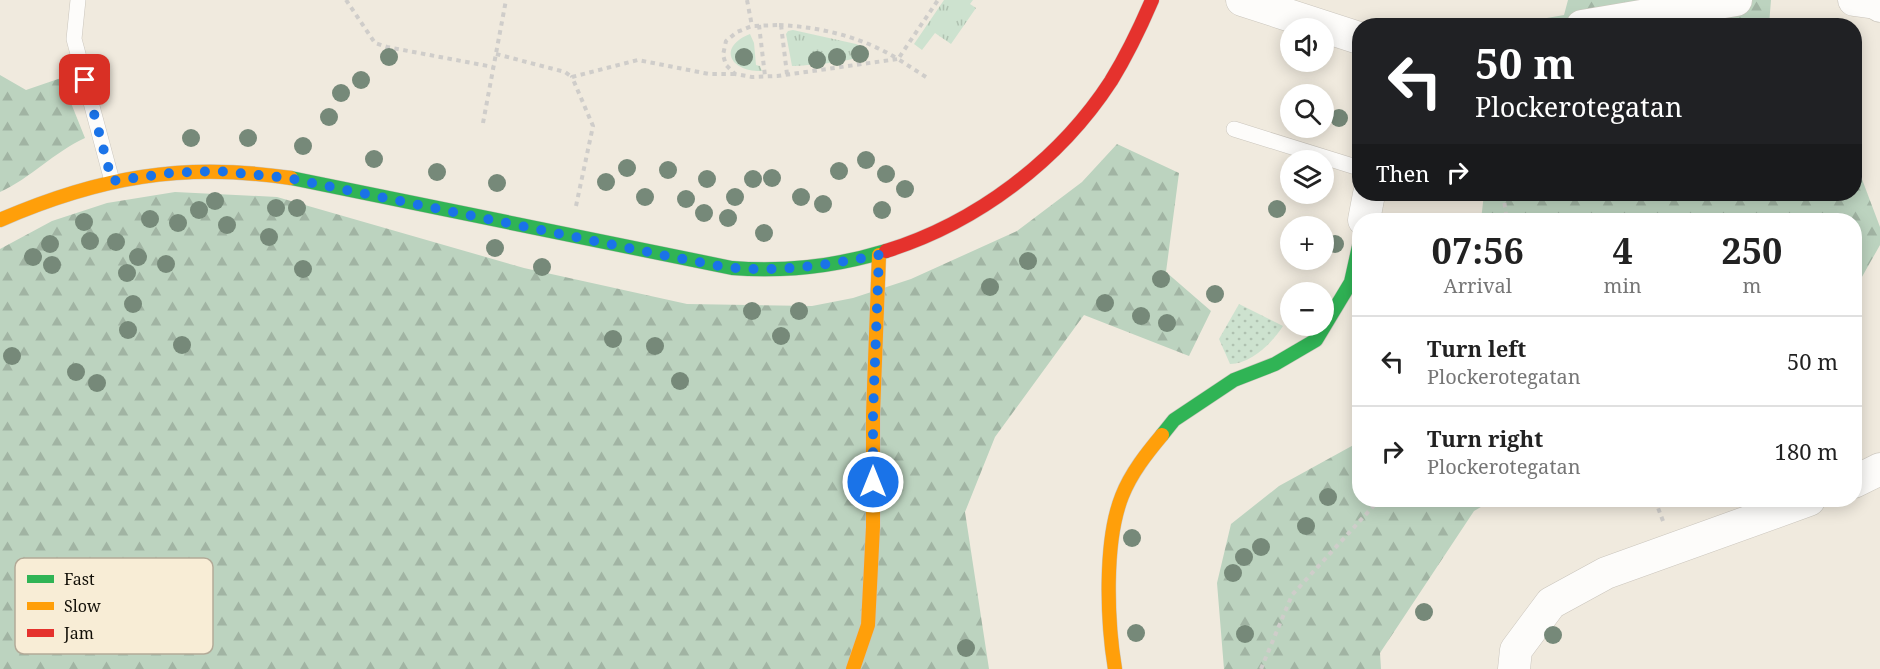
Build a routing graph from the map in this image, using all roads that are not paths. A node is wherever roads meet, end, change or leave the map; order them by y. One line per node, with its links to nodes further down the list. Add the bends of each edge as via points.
1 (78, 0): 10 (lane, via 74,39)
2 (1152, 0): 12 (street, via 1118,72 1058,149 980,210 924,240)
3 (1242, 0): 7 (street)
4 (1736, 0): 5 (street)
5 (1674, 5): 6 (street)
6 (1617, 18)
7 (1352, 36)
8 (1234, 129): 9 (lane)
9 (1352, 166)
10 (112, 181): 11 (street, via 49,199); 12 (street, via 217,171 288,178 734,268 807,267)
11 (0, 220)
12 (879, 255): 17 (street, via 868,625)
13 (1352, 278): 18 (street, via 1317,340 1275,364 1234,380 1184,413 1142,459 1122,496 1111,537 1108,634)
14 (1880, 469): 15 (street)
15 (1862, 478)
16 (1790, 507): 19 (street, via 1606,573 1551,603 1516,650)
17 (853, 669)
18 (1115, 669)
19 (1514, 669)

